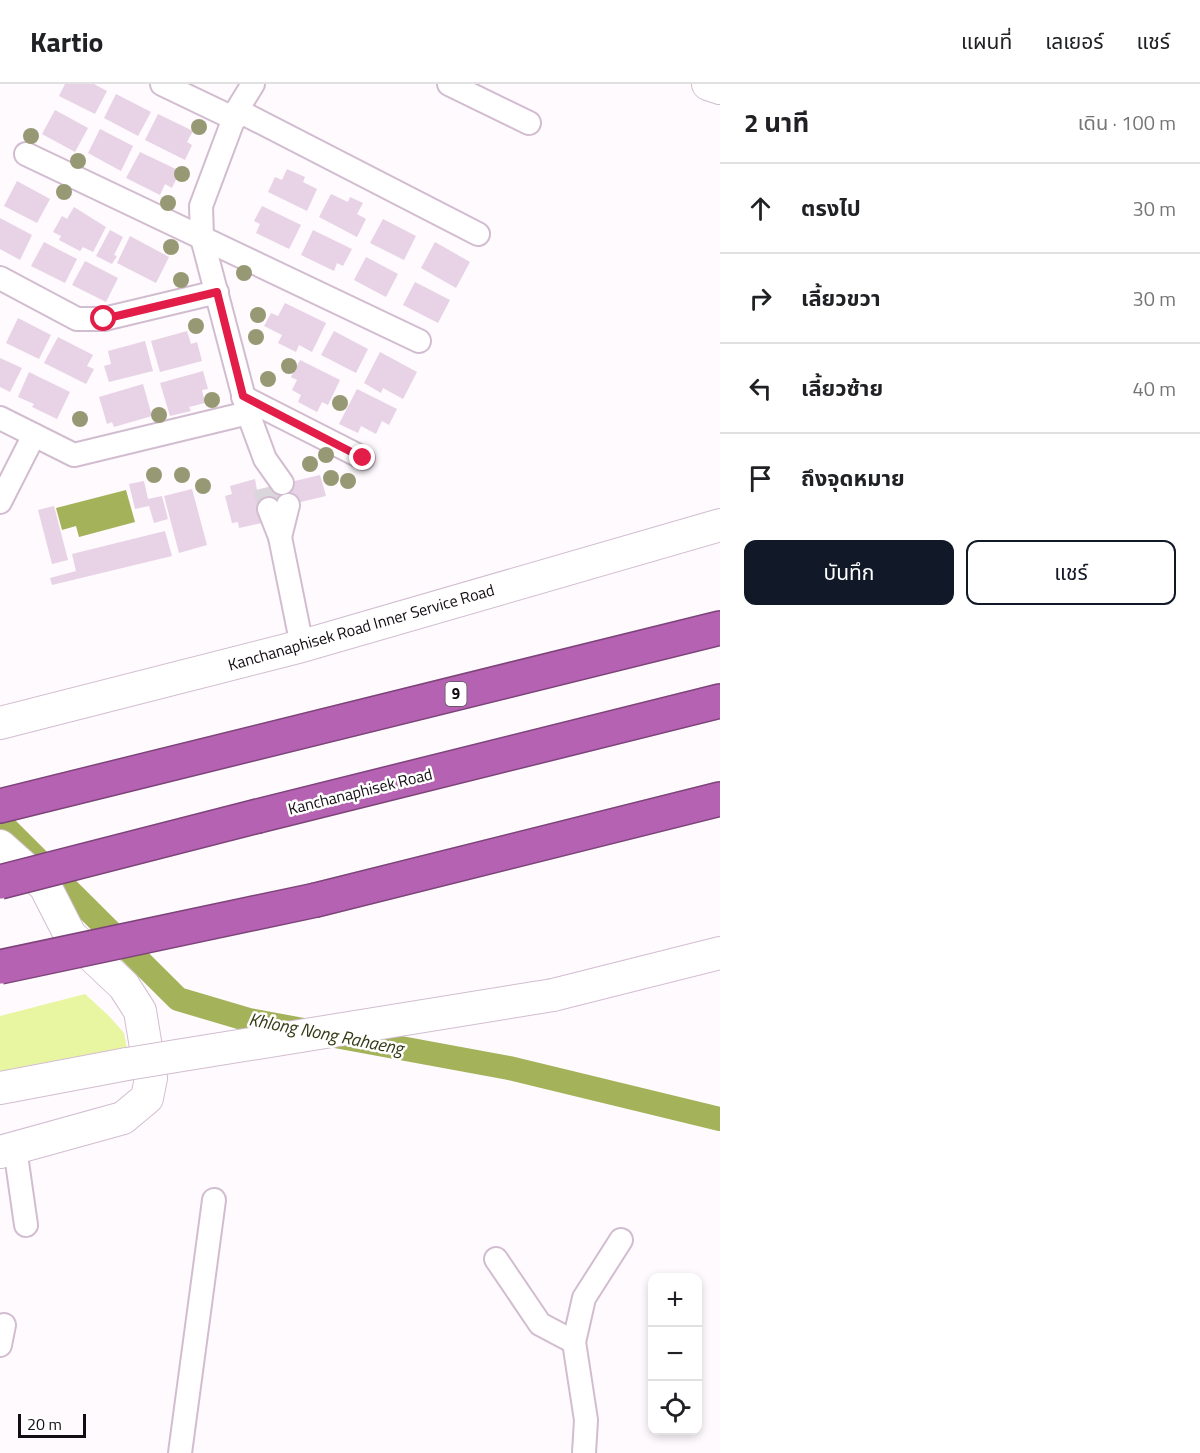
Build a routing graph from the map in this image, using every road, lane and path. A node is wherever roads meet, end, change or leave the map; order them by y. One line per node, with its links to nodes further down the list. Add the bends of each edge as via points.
1 (162, 84): 6 (street)
2 (252, 84): 6 (street)
3 (449, 84): 7 (street)
4 (708, 84): 5 (main road)
5 (720, 88)
6 (236, 115): 9 (street); 10 (street, via 201,206)
7 (529, 123)
8 (26, 154): 10 (street)
9 (478, 234)
10 (202, 237): 12 (street); 13 (street)
11 (0, 278): 12 (street, via 77,319 104,319)
12 (217, 292): 14 (street)
13 (419, 341)
14 (245, 405): 16 (street, via 74,455); 17 (street); 21 (street, via 276,497)
15 (0, 418): 16 (street)
16 (34, 435): 18 (street)
17 (363, 458)
18 (0, 502)
19 (720, 525): 21 (main road, Kanchanaphisek Road Inner Service Road)
20 (720, 628): 25 (highway, 9)
21 (302, 646): 23 (main road, Kanchanaphisek Road Inner Service Road)
22 (720, 701): 27 (highway, Kanchanaphisek Road, bridge)
23 (13, 720)
24 (720, 799): 29 (highway, bridge, via 316,900)
25 (0, 806)
26 (0, 846): 31 (main road, via 45,886 70,935 124,986 140,1011 151,1078 147,1098 123,1118)
27 (0, 882)
28 (720, 953): 30 (main road, bridge, via 554,995)
29 (0, 968)
30 (0, 1088)
31 (8, 1150): 33 (street)
32 (214, 1200): 37 (street)
33 (26, 1225)
34 (621, 1240): 36 (street, via 584,1298)
35 (496, 1259): 36 (street, via 540,1324)
36 (574, 1342): 38 (street, via 586,1420)
37 (180, 1453)
38 (584, 1453)

